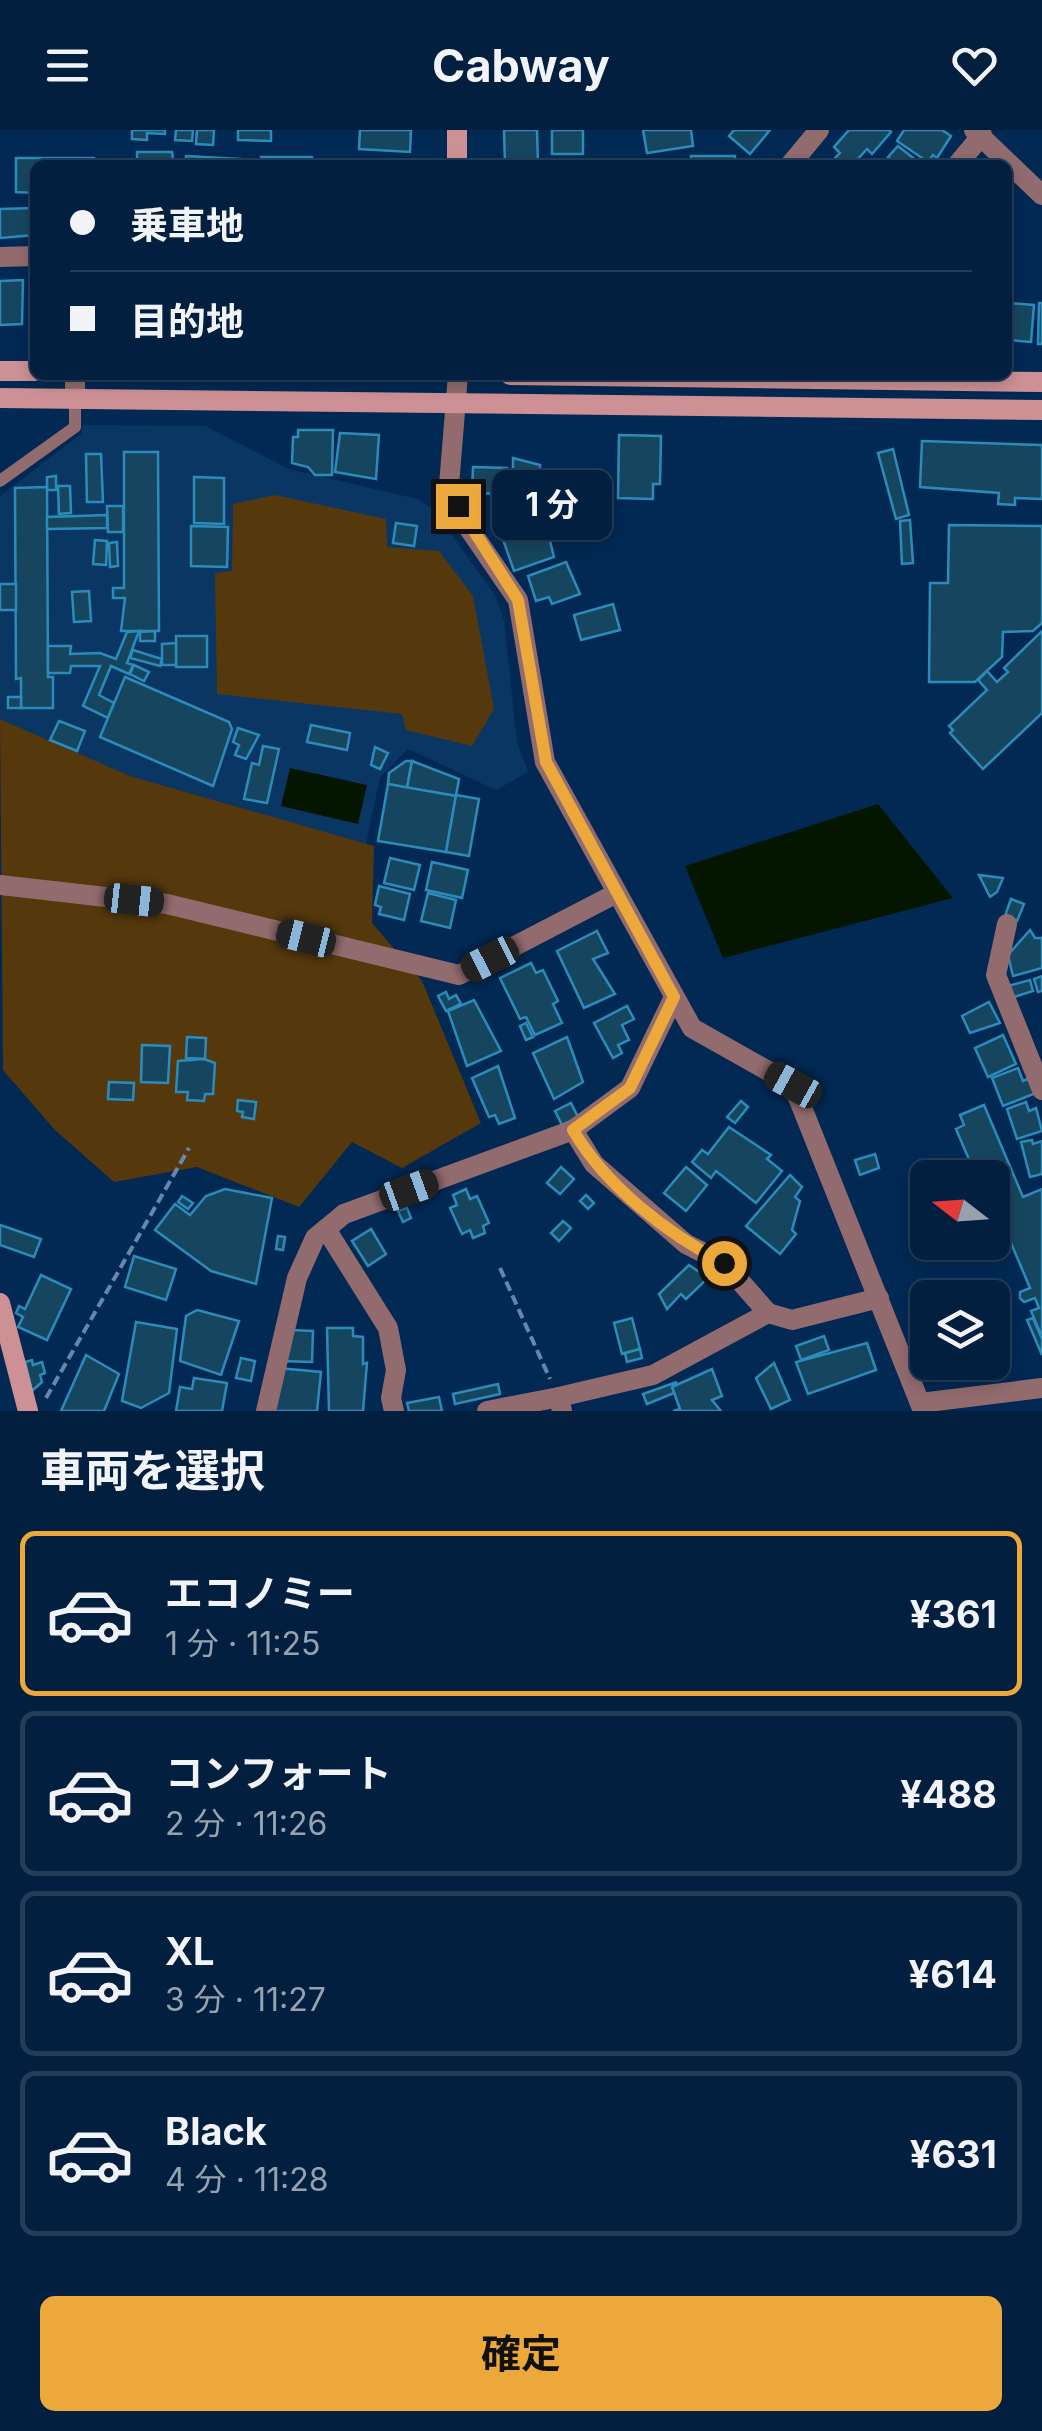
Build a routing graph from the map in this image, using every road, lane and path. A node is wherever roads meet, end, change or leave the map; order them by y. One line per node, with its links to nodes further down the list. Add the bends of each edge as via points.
1 (457, 130): 4 (street)
2 (819, 130): 5 (street)
3 (978, 133): 6 (street); 7 (street)
4 (457, 160)
5 (794, 160)
6 (959, 160)
7 (1005, 160)
8 (1012, 166): 9 (street)
9 (1042, 196)
10 (30, 256): 11 (street)
11 (0, 257)
12 (0, 371): 13 (street)
13 (30, 371)
14 (75, 380): 19 (street)
15 (458, 380): 20 (street)
16 (890, 380): 17 (street)
17 (1042, 382)
18 (0, 398): 19 (street)
19 (75, 398): 20 (street); 22 (lane, via 75,426)
20 (456, 402): 21 (street); 24 (street, via 448,485 518,600 546,762)
21 (1042, 410)
22 (0, 482)
23 (0, 885): 24 (street, via 167,904 458,975)
24 (615, 894): 26 (street)
25 (1007, 924): 27 (street, via 996,975)
26 (674, 997): 28 (street, via 630,1088); 32 (street, via 692,1028 793,1085)
27 (1042, 1090)
28 (573, 1130): 30 (street, via 344,1214); 34 (street, via 594,1164 686,1244 724,1263)
29 (189, 1148): 39 (path)
30 (326, 1229): 40 (street, via 297,1278); 41 (street, via 388,1328)
31 (500, 1268): 36 (path)
32 (879, 1298): 34 (street, via 792,1320); 37 (street)
33 (0, 1304): 38 (street)
34 (768, 1313): 36 (street, via 653,1376)
35 (1042, 1388): 37 (street)
36 (560, 1404): 42 (street)
37 (922, 1407)
38 (28, 1411)
39 (39, 1411)
40 (266, 1411)
41 (394, 1411)
42 (487, 1411)

